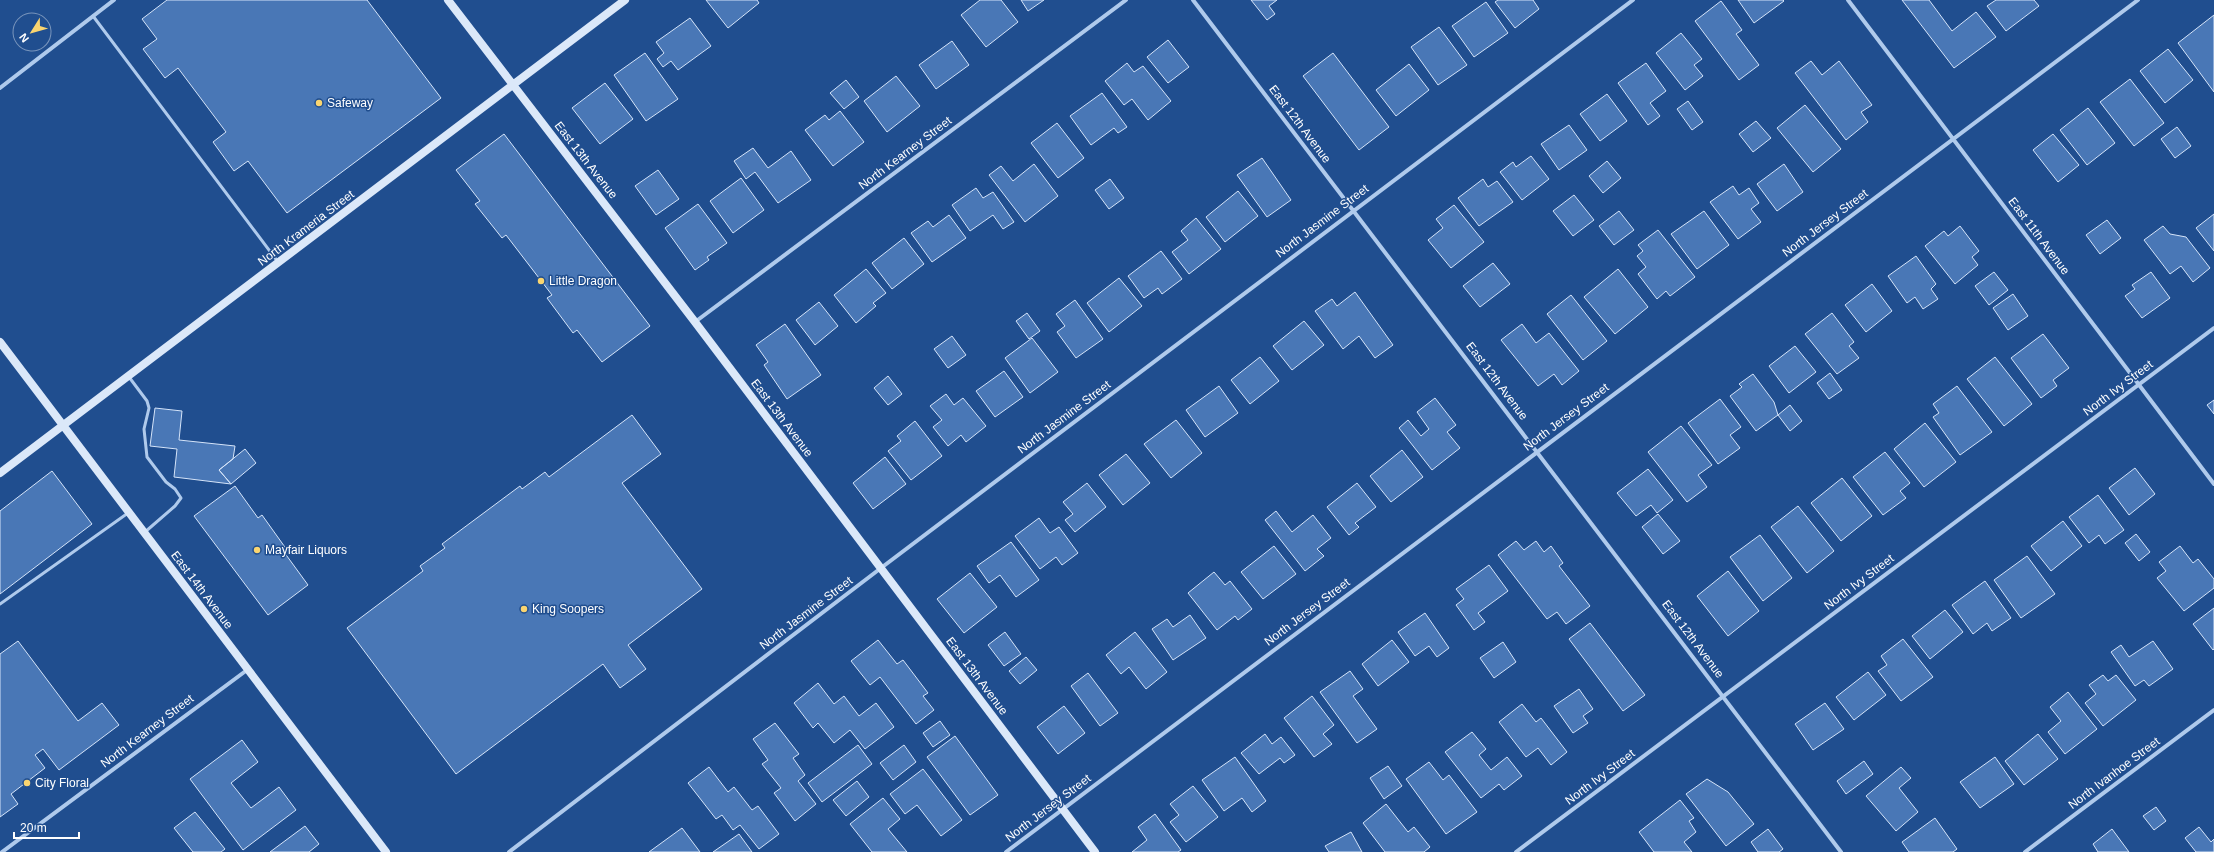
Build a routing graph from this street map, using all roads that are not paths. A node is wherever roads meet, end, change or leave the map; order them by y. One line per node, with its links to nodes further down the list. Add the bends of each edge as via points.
1 (114, 0): 9 (street)
2 (448, 0): 10 (main road, East 13th Avenue)
3 (625, 0): 10 (main road, North Krameria Street)
4 (1126, 0): 15 (street, North Kearney Street)
5 (1193, 0): 13 (street, East 12th Avenue)
6 (1633, 0): 13 (street, North Jasmine Street)
7 (1848, 0): 12 (street, East 11th Avenue)
8 (2138, 0): 12 (street, North Jersey Street)
9 (93, 16): 11 (street); 14 (lane)
10 (513, 85): 14 (main road, North Krameria Street); 15 (main road, East 13th Avenue)
11 (0, 88)
12 (1953, 139): 19 (street, East 11th Avenue); 21 (street, North Jersey Street)
13 (1353, 210): 21 (street, East 12th Avenue); 26 (street, North Jasmine Street)
14 (279, 263): 18 (main road, North Krameria Street)
15 (695, 322): 26 (main road, East 13th Avenue)
16 (2214, 328): 19 (street, North Ivy Street)
17 (0, 343): 20 (main road, East 14th Avenue)
18 (129, 376): 20 (main road, North Krameria Street); 25 (lane, via 147,401 149,408 144,429 147,457 180,498 175,506)
19 (2139, 385): 23 (street, East 11th Avenue); 29 (street, North Ivy Street)
20 (63, 426): 22 (main road, North Krameria Street); 24 (main road, East 14th Avenue)
21 (1537, 451): 29 (street, East 12th Avenue); 31 (street, North Jersey Street)
22 (0, 473)
23 (2214, 484)
24 (128, 513): 25 (main road, East 14th Avenue); 27 (lane)
25 (144, 533): 28 (main road, East 14th Avenue)
26 (881, 568): 31 (main road, East 13th Avenue); 34 (street, North Jasmine Street)
27 (0, 604)
28 (247, 670): 32 (street, North Kearney Street); 33 (main road, East 14th Avenue)
29 (1724, 697): 37 (street, North Ivy Street); 38 (street, East 12th Avenue)
30 (2214, 710): 39 (street, North Ivanhoe Street)
31 (1062, 810): 35 (street, North Jersey Street); 36 (main road, East 13th Avenue)
32 (2, 852)
33 (386, 852)
34 (509, 852)
35 (1006, 852)
36 (1095, 852)
37 (1516, 852)
38 (1841, 852)
39 (2025, 852)

